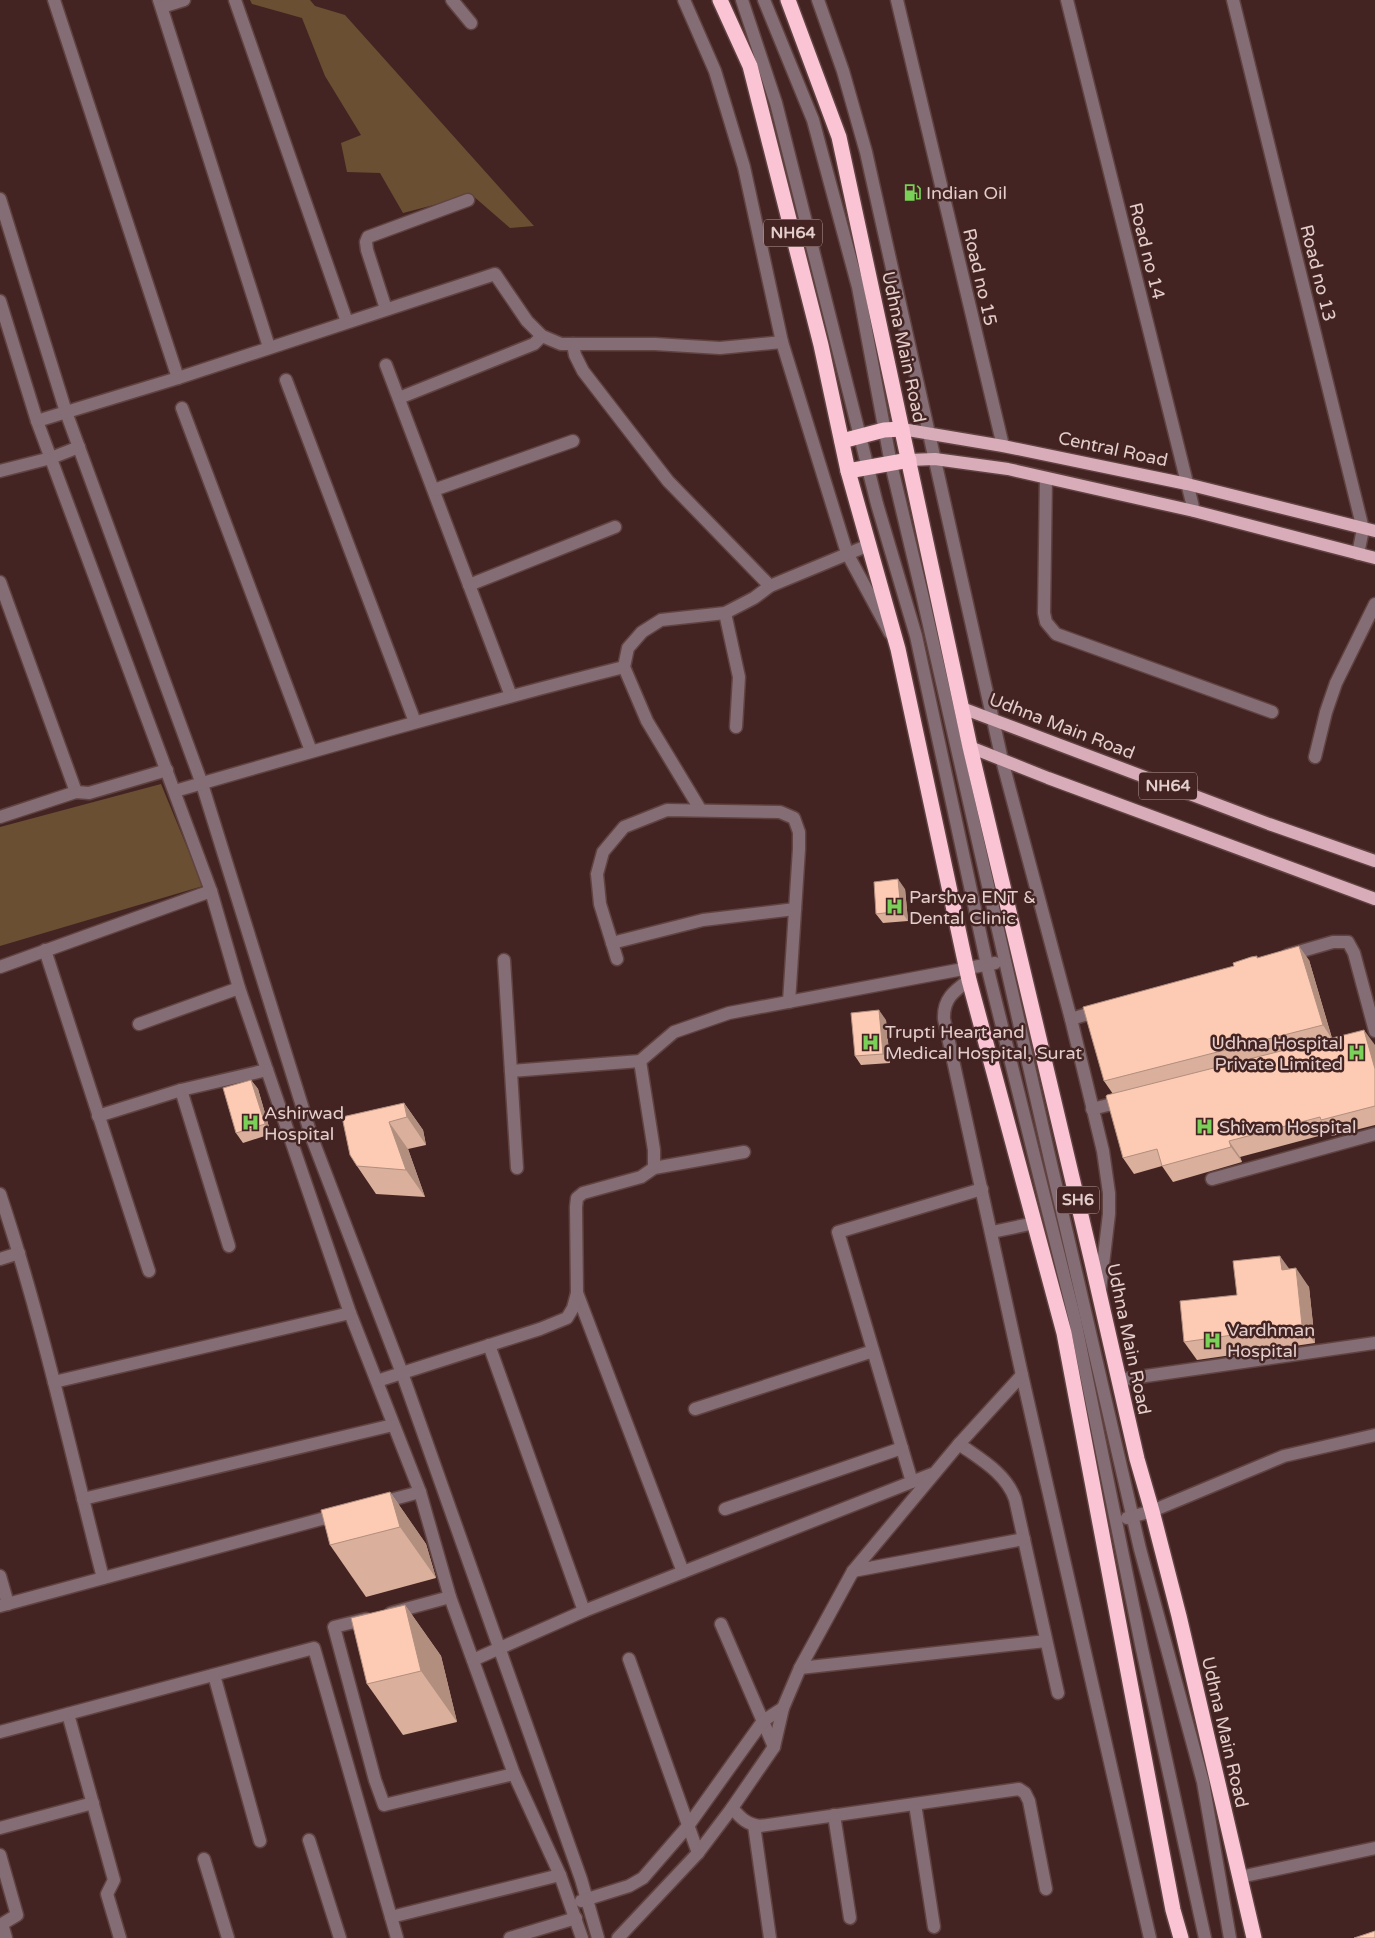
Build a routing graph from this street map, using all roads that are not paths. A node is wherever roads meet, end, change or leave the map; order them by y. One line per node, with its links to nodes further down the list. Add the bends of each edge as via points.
1 (54, 0): 26 (street)
2 (184, 0): 14 (street)
3 (235, 0): 20 (street)
4 (452, 0): 15 (street)
5 (684, 0): 22 (street, via 715,71 744,167)
6 (720, 0): 37 (highway, NH64, via 750,66 822,345)
7 (742, 0): 35 (street, via 776,103)
8 (764, 0): 33 (street, via 813,120 858,287)
9 (788, 0): 32 (highway, Udhna Main Road, via 839,137)
10 (818, 0): 34 (street, via 866,152)
11 (896, 0): 38 (street, Road no 15)
12 (1067, 0): 48 (street, Road no 14)
13 (1233, 0): 52 (street, Road no 13)
14 (161, 4): 24 (street)
15 (471, 22)
16 (0, 199): 30 (street)
17 (468, 200): 19 (street, via 368,237 367,250)
18 (0, 301): 31 (street)
19 (386, 309): 20 (street); 21 (street, via 495,274 527,321)
20 (347, 322): 24 (street)
21 (542, 336): 23 (street, via 561,344); 28 (street, via 534,344)
22 (782, 342): 23 (street, via 720,348); 54 (street)
23 (573, 344): 59 (street, via 583,371 668,481)
24 (269, 347): 26 (street)
25 (386, 364): 28 (street)
26 (178, 378): 30 (street)
27 (286, 380): 68 (street)
28 (399, 398): 49 (street)
29 (182, 408): 71 (street)
30 (66, 412): 31 (street); 39 (street)
31 (37, 421): 40 (street)
32 (902, 429): 33 (highway, Central Road); 34 (main road, Central Road); 42 (highway, Udhna Main Road)
33 (884, 430): 35 (highway, Central Road); 43 (street)
34 (927, 432): 38 (main road, Central Road); 41 (street)
35 (859, 435): 37 (highway, Central Road); 44 (street)
36 (573, 441): 49 (street)
37 (842, 441): 46 (highway, NH64)
38 (1003, 446): 48 (main road, Central Road)
39 (79, 447): 40 (street); 75 (street)
40 (52, 458): 45 (street); 74 (street)
41 (935, 459): 42 (main road); 47 (main road); 67 (street)
42 (909, 460): 43 (highway); 65 (highway, Udhna Main Road / SH6)
43 (891, 464): 44 (highway); 89 (street)
44 (868, 466): 46 (highway); 90 (street, via 876,504 916,636)
45 (0, 471)
46 (848, 471): 53 (highway, NH64)
47 (1046, 478): 50 (main road); 66 (street, via 1044,613 1046,622 1056,634)
48 (1187, 484): 50 (street, Road no 14); 52 (main road, Central Road)
49 (434, 490): 58 (street)
50 (1194, 511): 55 (main road)
51 (615, 528): 58 (street)
52 (1371, 530): 55 (street, Road no 13)
53 (869, 545): 54 (street); 62 (highway, NH64)
54 (847, 552): 59 (street); 62 (street)
55 (1358, 554): 56 (main road)
56 (1375, 558)
57 (0, 582): 77 (street)
58 (469, 585): 64 (street)
59 (770, 586): 61 (street)
60 (1375, 604): 72 (street, via 1336,683)
61 (725, 613): 63 (street, via 660,620 642,632 628,648); 69 (street, via 739,677)
62 (898, 649): 92 (highway, NH64)
63 (624, 667): 64 (street); 78 (street, via 647,721)
64 (510, 696): 68 (street)
65 (962, 708): 67 (main road, Udhna Main Road / NH64); 70 (highway, Udhna Main Road / SH6)
66 (1272, 712)
67 (993, 721): 73 (street); 80 (main road, Udhna Main Road / NH64)
68 (415, 722): 71 (street)
69 (736, 727)
70 (970, 746): 73 (main road, NH64); 89 (highway, Udhna Main Road / SH6)
71 (311, 751): 75 (street)
72 (1315, 757)
73 (1002, 760): 82 (main road, NH64); 96 (street)
74 (167, 770): 76 (street); 77 (street, via 89,793)
75 (202, 784): 76 (street); 125 (street, via 312,1138)
76 (175, 791): 81 (street)
77 (76, 792): 79 (street)
78 (700, 809): 83 (street, via 780,812 794,818 799,832); 84 (street, via 667,810 624,827 603,852 597,874 600,904)
79 (0, 817)
80 (1375, 861)
81 (211, 891): 85 (street); 93 (street)
82 (1375, 899)
83 (795, 909): 84 (street, via 703,920); 94 (street)
84 (612, 943): 87 (street)
85 (45, 950): 91 (street); 105 (street)
86 (1277, 958): 98 (street, via 1333,942 1348,942 1354,953)
87 (617, 959)
88 (504, 960): 101 (street)
89 (1013, 961): 90 (street); 120 (highway, Udhna Main Road / SH6); 143 (street)
90 (986, 964): 92 (street); 144 (street, via 1075,1320)
91 (0, 966)
92 (968, 974): 94 (street); 111 (street, via 946,1002 944,1019); 113 (highway, NH64)
93 (239, 988): 97 (street); 100 (street)
94 (788, 1002): 99 (street, via 729,1013 674,1032)
95 (1118, 1005): 96 (street)
96 (1071, 1019): 104 (street)
97 (139, 1024)
98 (1372, 1036)
99 (640, 1061): 101 (street); 109 (street)
100 (267, 1070): 102 (street); 121 (street)
101 (511, 1071): 108 (street)
102 (181, 1090): 105 (street); 115 (street)
103 (1140, 1097): 104 (street)
104 (1092, 1109): 120 (street, via 1109,1193)
105 (98, 1116): 118 (street)
106 (1375, 1134): 110 (street)
107 (744, 1152): 109 (street)
108 (517, 1168)
109 (654, 1168): 119 (street, via 641,1177 583,1193 577,1198)
110 (1212, 1179)
111 (982, 1189): 114 (street); 124 (street, via 838,1232)
112 (0, 1194): 116 (street)
113 (1035, 1223): 114 (street); 145 (highway, NH64, via 1064,1334)
114 (992, 1232): 126 (street)
115 (229, 1246)
116 (20, 1253): 117 (street); 129 (street)
117 (0, 1259)
118 (148, 1271)
119 (577, 1293): 123 (street, via 574,1308 567,1318); 148 (street)
120 (1100, 1295): 127 (highway, Udhna Main Road / SH6)
121 (350, 1313): 128 (street); 129 (street)
122 (1375, 1343): 127 (street)
123 (488, 1345): 125 (street); 153 (street)
124 (873, 1351): 130 (street); 134 (street)
125 (402, 1373): 128 (street); 156 (street)
126 (1022, 1375): 133 (street); 200 (street)
127 (1118, 1380): 142 (highway, Udhna Main Road / SH6, via 1136,1460)
128 (377, 1381): 131 (street)
129 (54, 1382): 138 (street)
130 (695, 1409)
131 (393, 1425): 137 (street); 138 (street)
132 (1375, 1435): 142 (street, via 1284,1456)
133 (959, 1444): 135 (street); 146 (street, via 1011,1487)
134 (902, 1448): 136 (street); 140 (street)
135 (934, 1473): 136 (street); 147 (street)
136 (912, 1482): 148 (street)
137 (420, 1492): 139 (street); 151 (street)
138 (83, 1499): 150 (street)
139 (372, 1505)
140 (725, 1509)
141 (352, 1510): 150 (street)
142 (1152, 1510): 143 (street); 182 (highway, Udhna Main Road / SH6)
143 (1133, 1516): 144 (street); 203 (street, via 1200,1768)
144 (1116, 1521): 145 (street); 202 (street)
145 (1100, 1524): 201 (highway, NH64)
146 (1024, 1539): 147 (street); 155 (street)
147 (853, 1571): 159 (street)
148 (684, 1572): 153 (street)
149 (0, 1576): 152 (street)
150 (103, 1578): 152 (street)
151 (450, 1597): 158 (street); 167 (street, via 334,1627 384,1805)
152 (4, 1605)
153 (584, 1611): 156 (street)
154 (721, 1624): 164 (street)
155 (1046, 1642): 159 (street); 161 (street)
156 (500, 1648): 158 (street); 184 (street)
157 (629, 1659): 173 (street)
158 (473, 1660): 167 (street)
159 (800, 1668): 162 (street)
160 (214, 1675): 163 (street); 176 (street); 186 (street, via 314,1648)
161 (1058, 1693)
162 (783, 1708): 164 (street); 166 (street)
163 (68, 1714): 165 (street); 168 (street)
164 (763, 1721): 166 (street); 173 (street)
165 (0, 1732)
166 (774, 1747): 170 (street)
167 (514, 1774): 181 (street)
168 (93, 1803): 174 (street); 191 (street, via 114,1880 107,1894)
169 (915, 1804): 171 (street); 183 (street, via 1019,1789 1029,1801); 189 (street)
170 (732, 1808): 172 (street, via 742,1820); 178 (street)
171 (834, 1815): 172 (street); 188 (street)
172 (754, 1825): 199 (street)
173 (688, 1826): 178 (street); 184 (street, via 643,1878)
174 (0, 1828)
175 (309, 1840): 193 (street)
176 (260, 1842)
177 (1375, 1848): 182 (street)
178 (698, 1853): 198 (street)
179 (204, 1859): 192 (street)
180 (1, 1861): 190 (street, via 16,1916 2,1924)
181 (560, 1875): 185 (street); 186 (street)
182 (1240, 1877): 204 (highway, Udhna Main Road / SH6)
183 (1046, 1888)
184 (588, 1899): 185 (street); 197 (street)
185 (571, 1905): 187 (street)
186 (391, 1917): 194 (street)
187 (576, 1918): 195 (street); 196 (street)
188 (850, 1918)
189 (934, 1927)
190 (6, 1938)
191 (120, 1938)
192 (228, 1938)
193 (340, 1938)
194 (397, 1938)
195 (510, 1938)
196 (582, 1938)
197 (598, 1938)
198 (618, 1938)
199 (770, 1938)
200 (1150, 1938)
201 (1181, 1938)
202 (1205, 1938)
203 (1230, 1938)
204 (1254, 1938)

